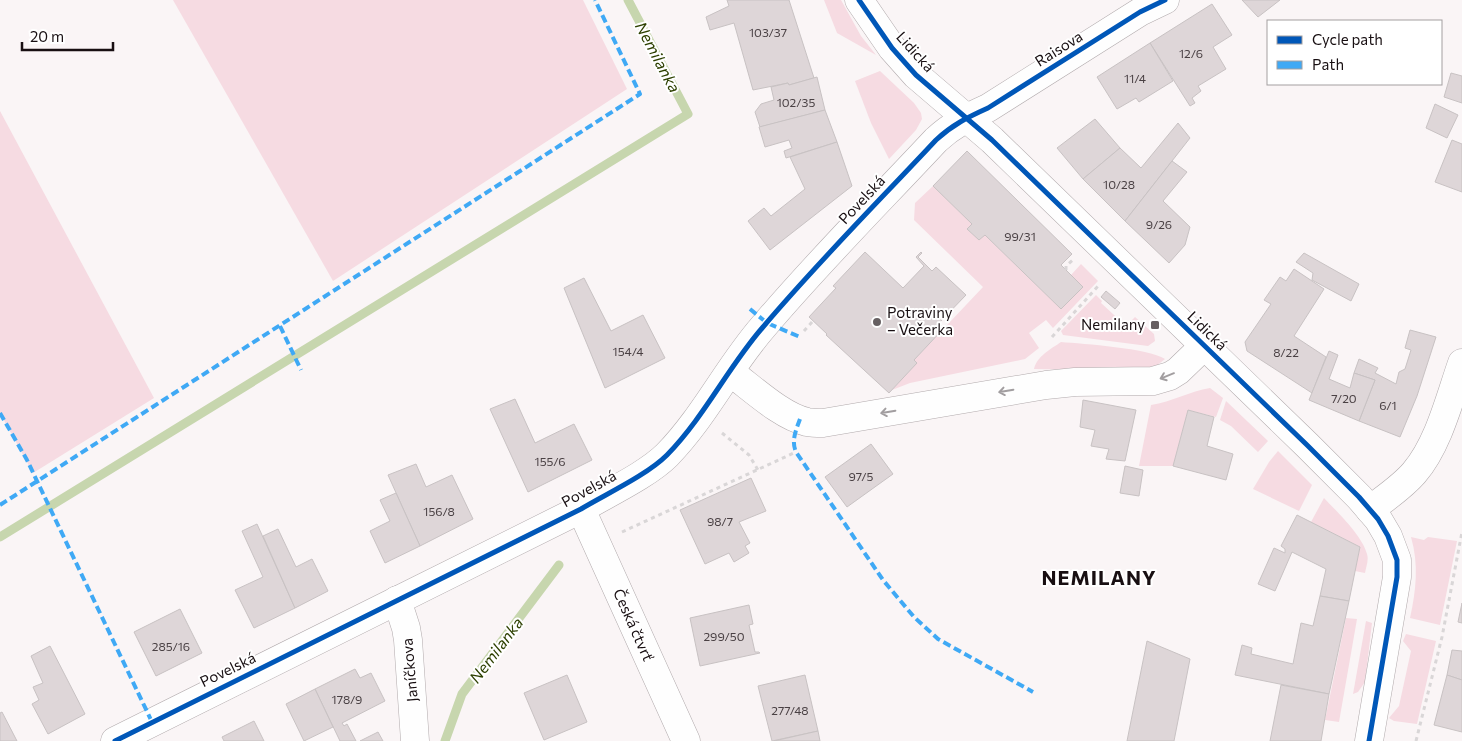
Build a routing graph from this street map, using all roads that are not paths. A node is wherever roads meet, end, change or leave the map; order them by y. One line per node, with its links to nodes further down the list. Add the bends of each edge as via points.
1 (859, 0): 3 (street, Lidická, via 908,66)
2 (1165, 0): 3 (street, Raisova, via 1140,12 988,108)
3 (966, 118): 4 (street, Lidická); 6 (street, Povelská, via 936,140 805,279 762,328)
4 (1204, 346): 6 (street, one-way to 6, via 1178,371 1153,381 1046,385 822,423 793,417); 8 (street, Lidická)
5 (1462, 362): 8 (street, via 1429,452 1400,487)
6 (730, 372): 7 (street, Povelská, via 666,456)
7 (581, 509): 9 (street, Povelská); 12 (street, Česká čtvrť)
8 (1370, 510): 13 (street, Lidická, via 1388,536 1396,560 1397,577)
9 (398, 600): 10 (street, Povelská); 11 (street, Janíčkova, via 408,640)
10 (115, 741)
11 (415, 741)
12 (686, 741)
13 (1369, 741)

